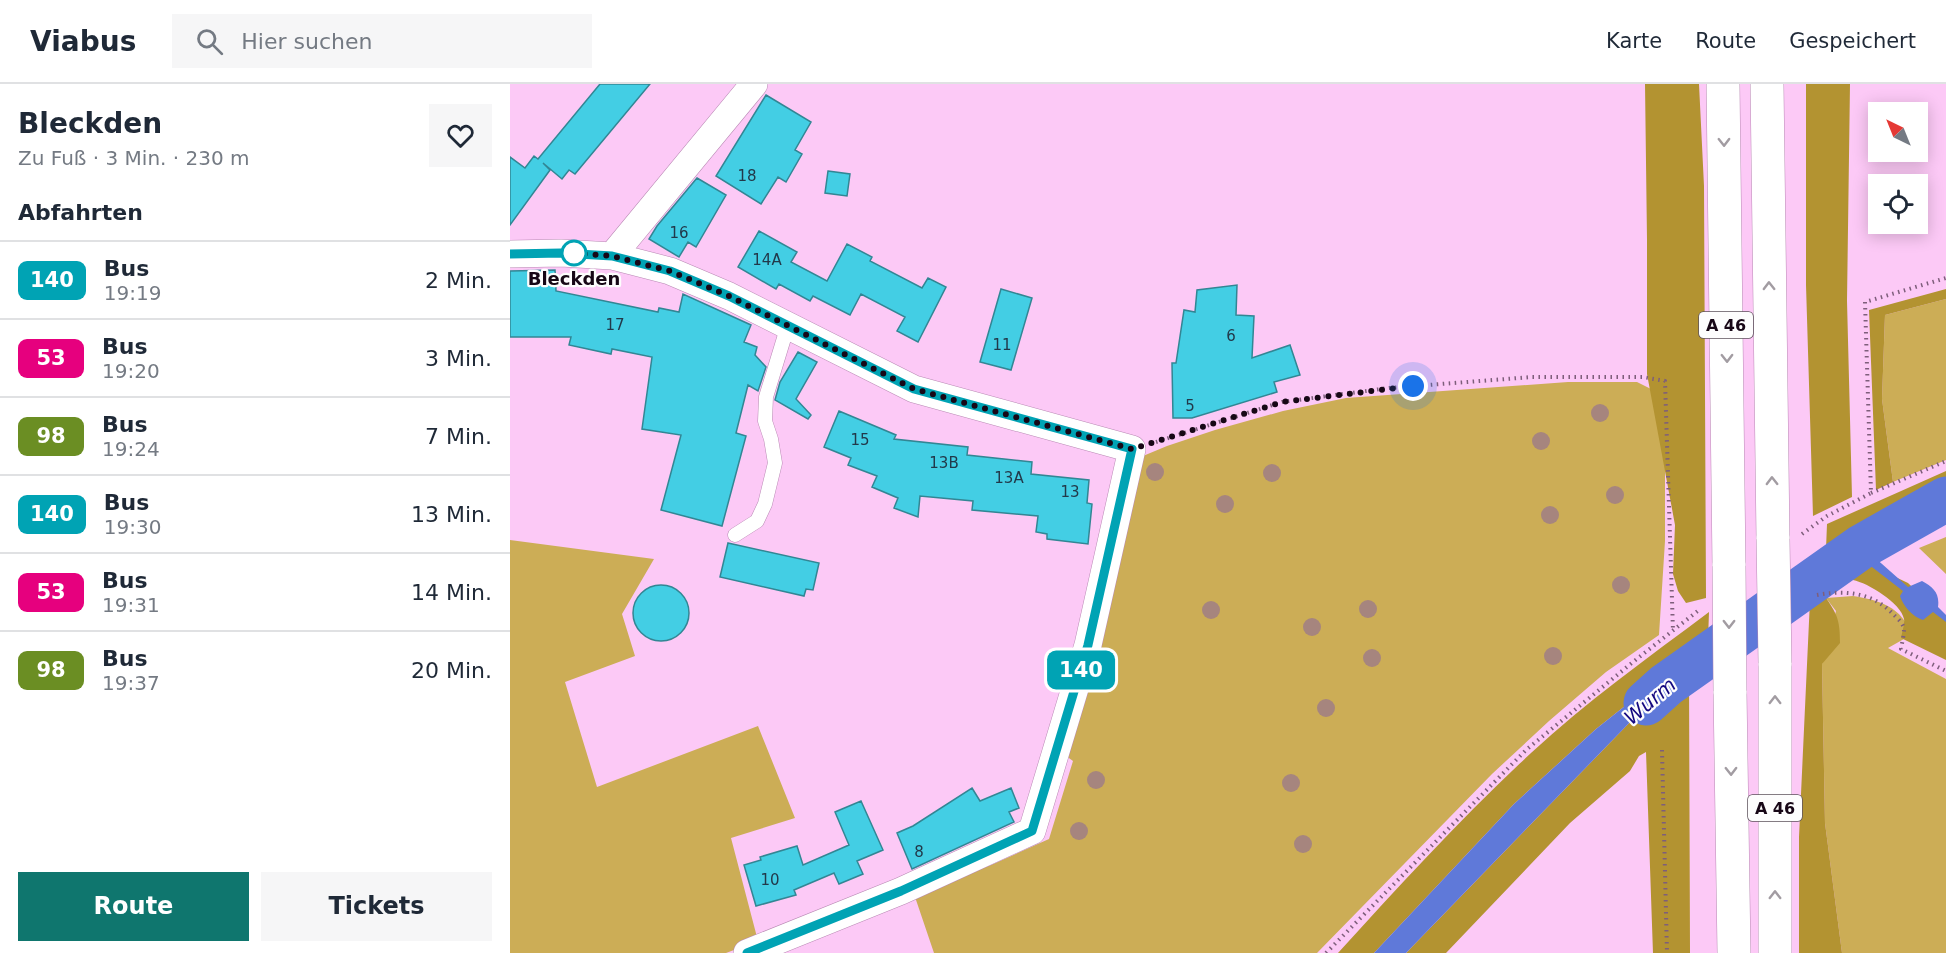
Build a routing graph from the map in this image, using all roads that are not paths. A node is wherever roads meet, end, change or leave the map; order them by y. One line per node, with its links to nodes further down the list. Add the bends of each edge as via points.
1 (754, 84): 5 (street)
2 (1723, 84): 9 (highway, A 46, one-way to 9, bridge)
3 (1767, 84): 10 (highway, A 46, one-way to 3, bridge, via 1775,663 1785,538)
4 (510, 254): 5 (street)
5 (612, 256): 6 (street, via 670,271)
6 (788, 325): 7 (lane, via 766,397 765,421 775,463 765,504 757,521); 8 (street, via 914,389 1132,449 1088,645 1032,831 901,891)
7 (735, 535)
8 (747, 953)
9 (1734, 953)
10 (1775, 953)

